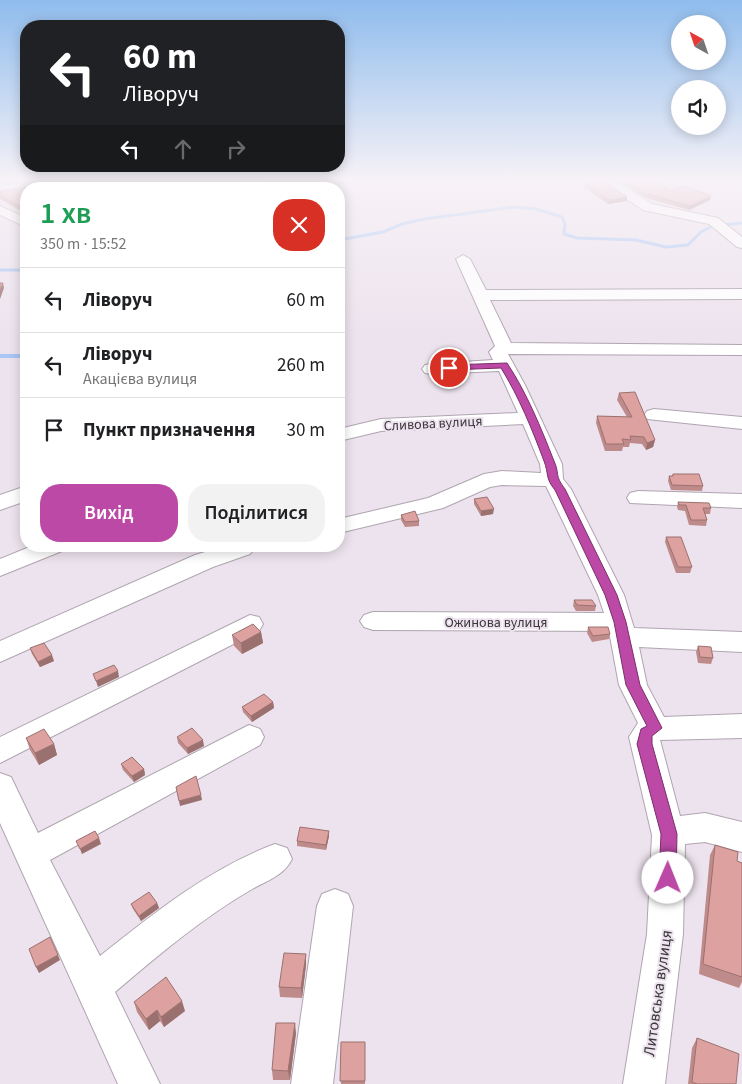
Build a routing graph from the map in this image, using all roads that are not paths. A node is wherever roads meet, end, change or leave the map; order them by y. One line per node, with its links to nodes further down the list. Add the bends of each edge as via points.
1 (727, 233): 2 (street)
2 (742, 244)
3 (464, 259): 5 (street)
4 (742, 294): 5 (street)
5 (480, 295): 7 (street)
6 (742, 350): 7 (street)
7 (504, 356): 8 (street); 10 (street)
8 (431, 369)
9 (654, 415): 11 (street)
10 (530, 418): 12 (street, Сливова вулиця, via 381,425); 13 (street, via 551,464)
11 (742, 423)
12 (345, 434)
13 (552, 480): 18 (street, via 502,478 484,481 435,503); 24 (street, via 560,489 606,584)
14 (20, 495): 17 (street)
15 (638, 498): 16 (street)
16 (742, 501)
17 (0, 503)
18 (345, 525)
19 (39, 552): 21 (street)
20 (232, 552): 26 (street, via 204,561)
21 (0, 568)
22 (373, 622): 24 (street, Ожинова вулиця)
23 (250, 624): 30 (street)
24 (621, 629): 25 (street, Ожинова вулиця); 28 (street, via 633,685)
25 (742, 642)
26 (0, 652)
27 (742, 726): 28 (street)
28 (655, 728): 32 (street, Литовська вулиця, via 646,733 644,744)
29 (249, 737): 34 (street)
30 (0, 751)
31 (0, 786): 34 (street)
32 (669, 834): 33 (street, via 696,826); 40 (street, Литовська вулиця, via 666,934)
33 (742, 837)
34 (30, 854): 37 (street)
35 (275, 859): 37 (street, via 176,918)
36 (336, 906): 39 (street)
37 (94, 986): 38 (street)
38 (139, 1084)
39 (312, 1084)
40 (644, 1084)

